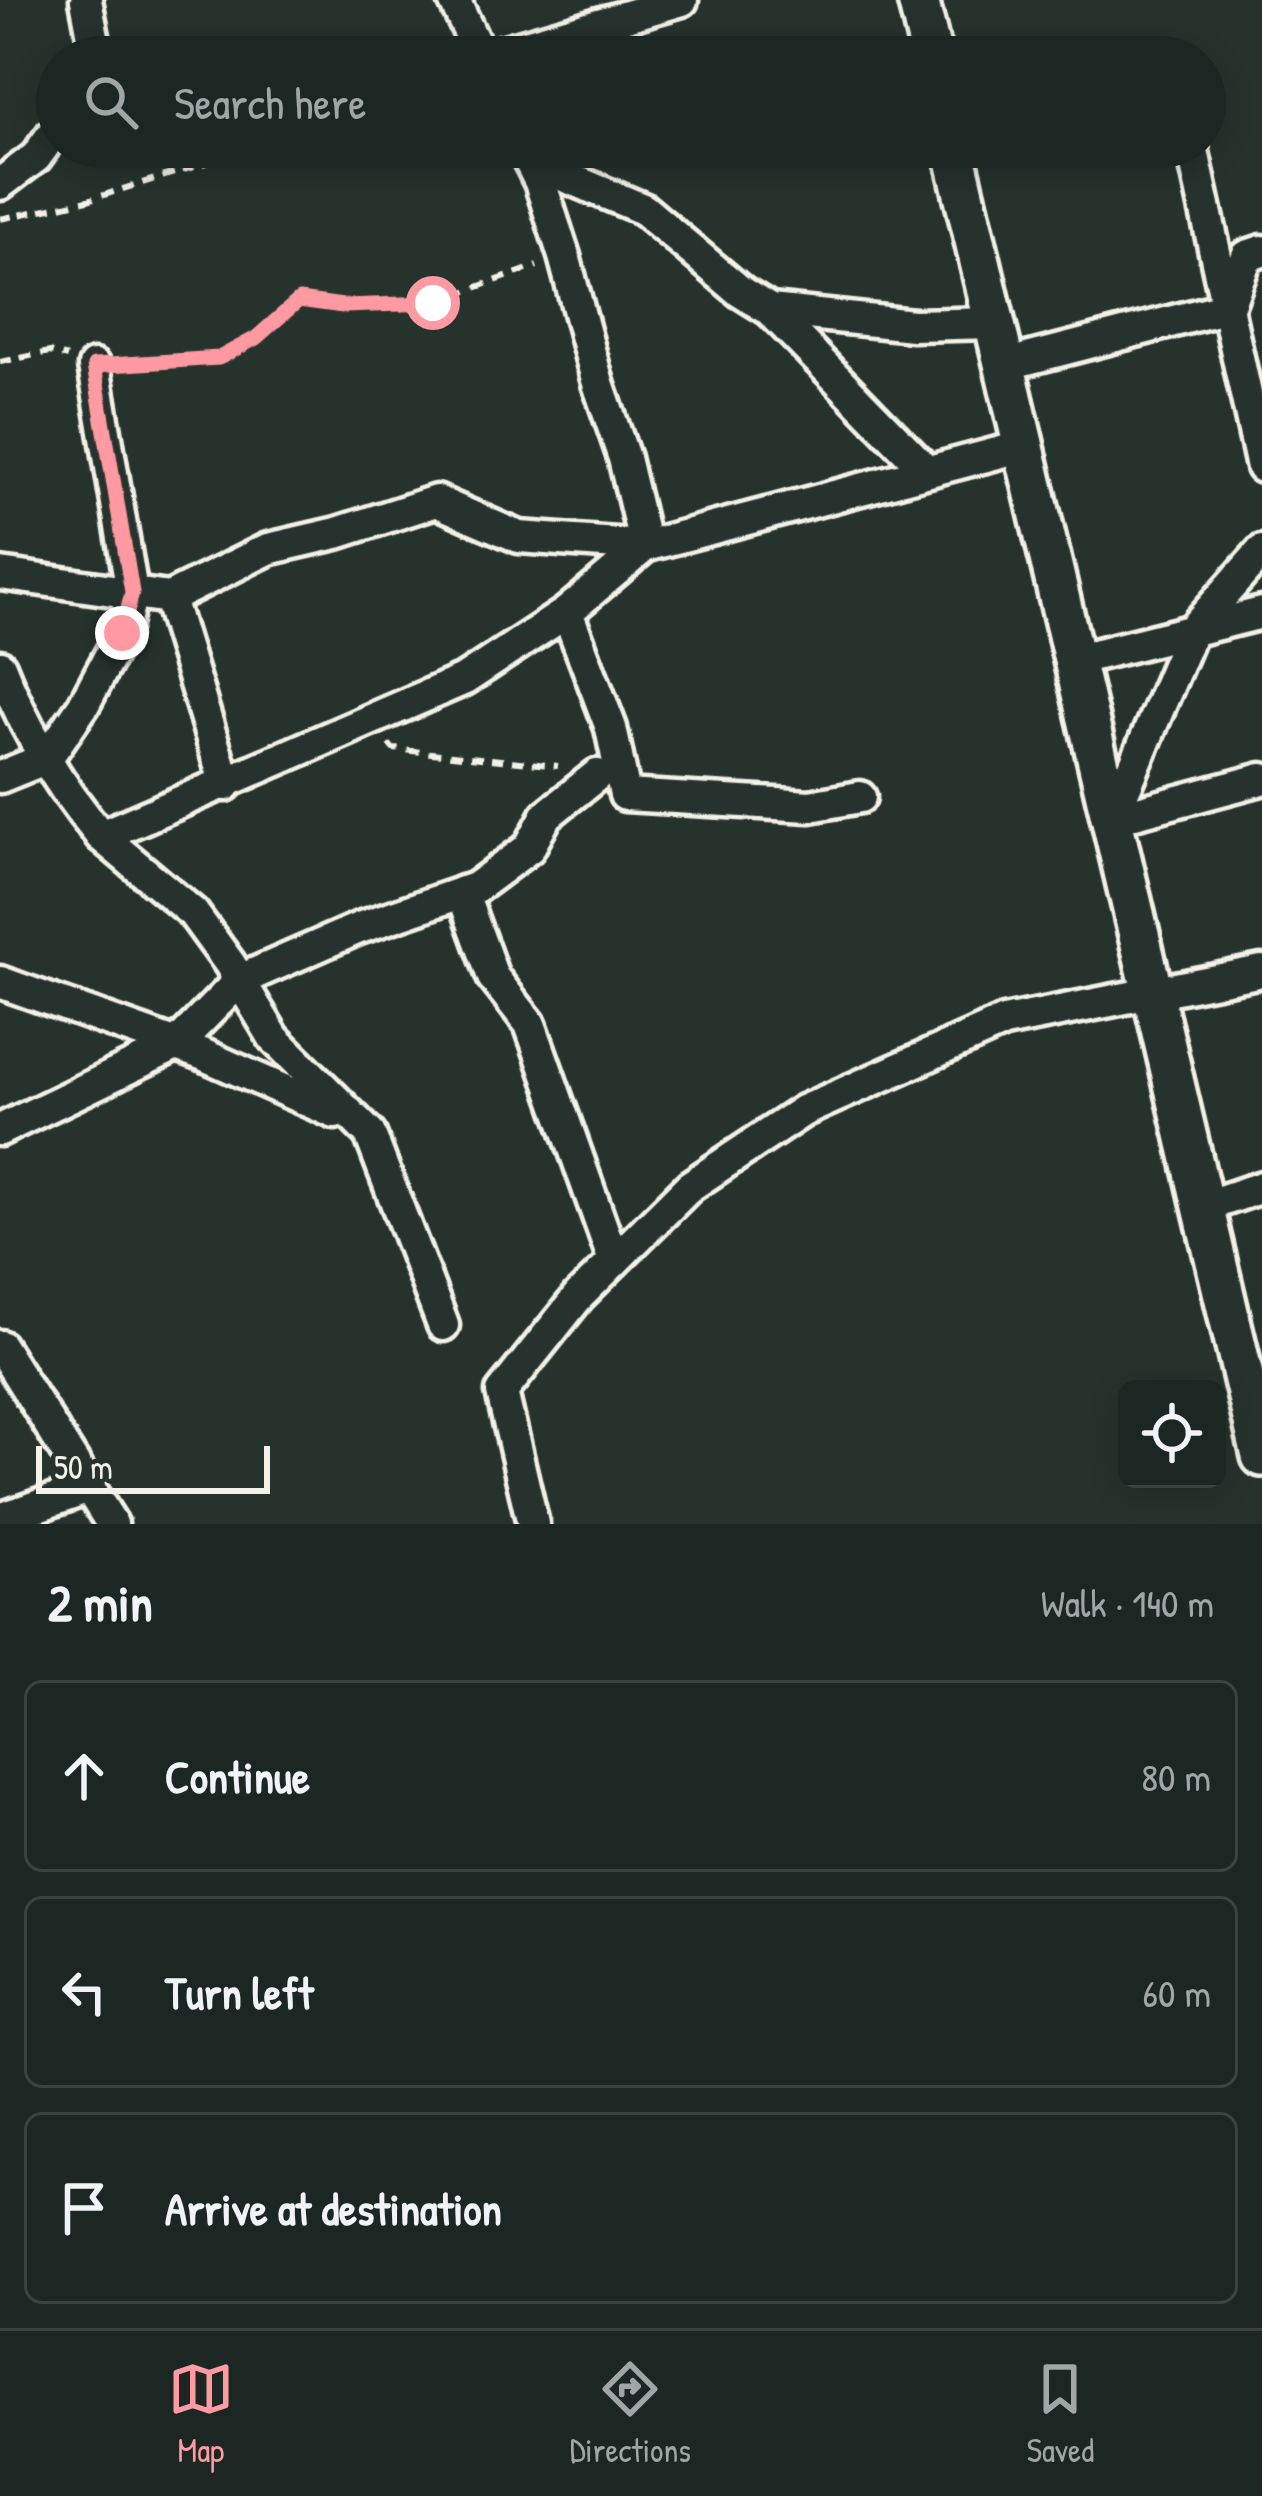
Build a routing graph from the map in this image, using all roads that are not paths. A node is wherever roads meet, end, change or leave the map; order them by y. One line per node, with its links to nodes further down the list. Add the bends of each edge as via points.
1 (86, 0): 5 (street)
2 (454, 0): 6 (street)
3 (682, 0): 7 (street)
4 (918, 0): 8 (street)
5 (93, 36)
6 (472, 36)
7 (556, 36)
8 (927, 36)
9 (36, 157): 14 (street)
10 (531, 168): 25 (street, via 564,256)
11 (555, 168): 17 (street, via 644,208)
12 (958, 168): 18 (street)
13 (1197, 168): 16 (street)
14 (0, 184)
15 (1262, 251): 16 (street, via 1247,256)
16 (1228, 307): 19 (street); 21 (street)
17 (770, 310): 18 (street, via 913,325); 24 (street)
18 (994, 323): 19 (street)
19 (1004, 364): 22 (street)
20 (94, 366): 28 (street)
21 (1258, 424): 23 (street)
22 (1024, 446): 24 (street); 33 (street)
23 (1262, 467)
24 (928, 471): 25 (street)
25 (645, 546): 29 (street, via 519,537 436,501 268,549); 30 (street)
26 (1262, 551): 32 (street)
27 (0, 574): 28 (street)
28 (132, 592): 29 (street); 35 (street, via 122,633)
29 (169, 598): 39 (street)
30 (567, 612): 39 (street, via 465,679); 40 (street, via 611,728 626,795 810,806)
31 (1262, 613): 32 (street)
32 (1192, 630): 33 (street); 41 (street)
33 (1074, 660): 41 (street)
34 (0, 665): 35 (street)
35 (47, 758): 37 (street); 42 (street)
36 (597, 775): 43 (street, via 547,815 529,848)
37 (0, 777)
38 (1262, 779): 41 (street)
39 (226, 785): 42 (street)
40 (860, 797)
41 (1112, 819): 47 (street)
42 (101, 836): 45 (street, via 193,913)
43 (462, 892): 45 (street); 53 (street, via 494,976 530,1024)
44 (1262, 971): 47 (street)
45 (240, 980): 48 (street); 50 (street, via 274,1039)
46 (0, 982): 48 (street)
47 (1152, 991): 52 (street); 53 (street, via 1004,1022 802,1111 691,1186)
48 (176, 1045): 49 (street); 50 (street, via 322,1105)
49 (0, 1130)
50 (370, 1134): 54 (street)
51 (1262, 1187): 52 (street)
52 (1203, 1207): 56 (street)
53 (614, 1261): 60 (street, via 502,1392)
54 (443, 1325)
55 (0, 1346): 57 (street)
56 (1262, 1456)
57 (89, 1488): 58 (street); 59 (street)
58 (0, 1519)
59 (112, 1524)
60 (533, 1524)

